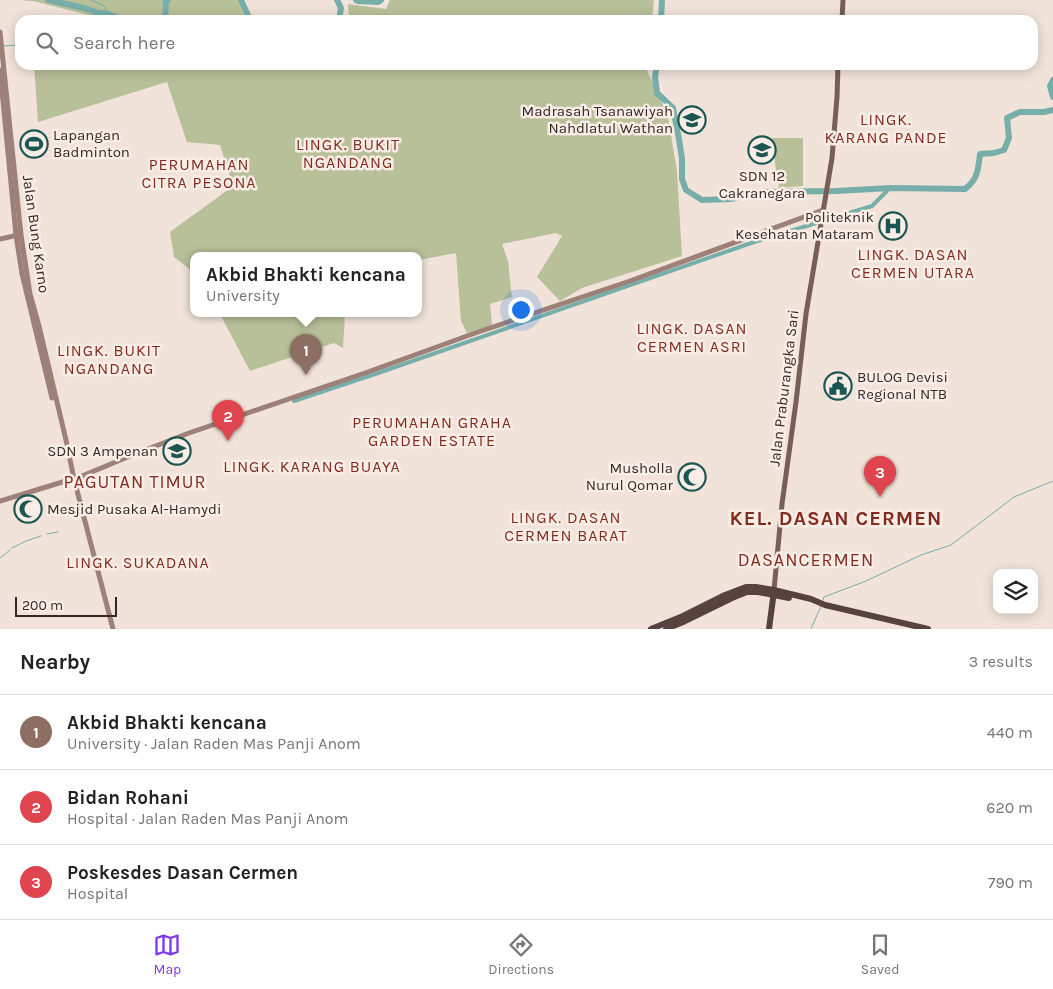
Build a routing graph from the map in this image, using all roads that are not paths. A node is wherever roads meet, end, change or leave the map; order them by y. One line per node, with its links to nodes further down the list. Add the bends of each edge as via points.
1 (843, 0): 2 (main road)
2 (842, 15)
3 (0, 32): 4 (main road, Jalan Bung Karno)
4 (1, 46): 8 (main road, Jalan Bung Karno)
5 (0, 70): 8 (main road)
6 (838, 70): 7 (main road, Jalan Praburangka Sari, via 832,158)
7 (823, 210): 12 (main road, via 621,284 189,433); 14 (main road, Jalan Praburangka Sari, via 806,314)
8 (18, 235): 9 (main road); 10 (main road, Jalan Bung Karno)
9 (0, 238)
10 (35, 320): 11 (main road, Jalan Bung Karno); 11 (main road, Jalan Bung Karno)
11 (71, 466): 12 (main road, Jalan Bung Karno)
12 (74, 479): 13 (main road); 15 (main road, Jalan Bung Karno)
13 (0, 501)
14 (774, 592): 16 (highway, via 751,587 738,589); 17 (highway, via 747,592); 18 (highway); 19 (highway)
15 (113, 629)
16 (651, 629)
17 (666, 629)
18 (769, 629)
19 (928, 629)

